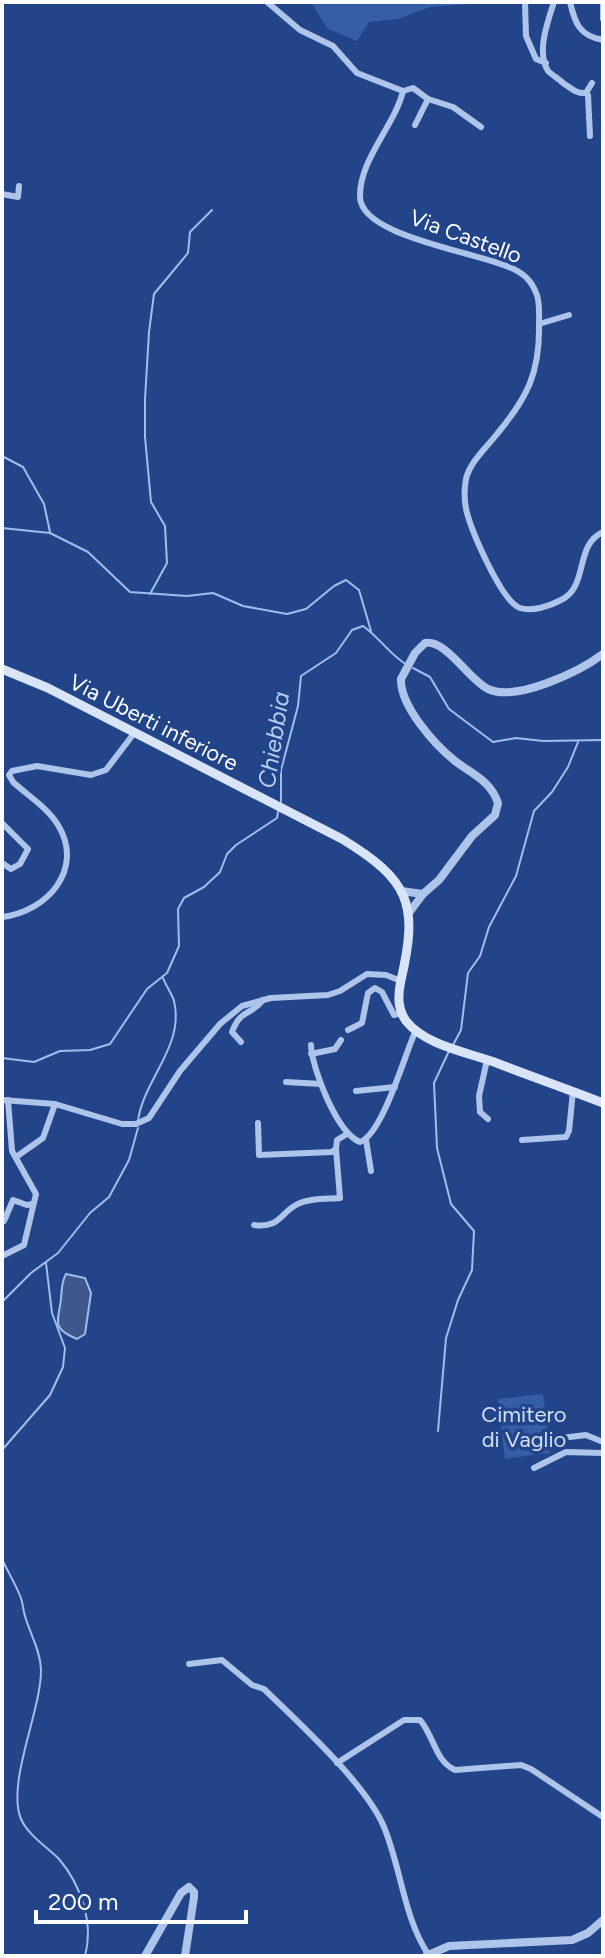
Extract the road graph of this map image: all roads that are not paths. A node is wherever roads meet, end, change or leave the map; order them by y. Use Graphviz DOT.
graph roads {
  1 [pos="267,2"];
  2 [pos="525,2"];
  3 [pos="554,2"];
  4 [pos="570,2"];
  5 [pos="603,2"];
  6 [pos="603,19"];
  7 [pos="603,40"];
  8 [pos="546,63"];
  9 [pos="592,83"];
  10 [pos="403,91"];
  11 [pos="586,93"];
  12 [pos="428,99"];
  13 [pos="415,125"];
  14 [pos="481,127"];
  15 [pos="590,136"];
  16 [pos="19,186"];
  17 [pos="2,194"];
  18 [pos="569,315"];
  19 [pos="539,324"];
  20 [pos="603,532"];
  21 [pos="603,654"];
  22 [pos="2,669"];
  23 [pos="135,732"];
  24 [pos="6,774"];
  25 [pos="2,823"];
  26 [pos="2,863"];
  27 [pos="401,891"];
  28 [pos="423,894"];
  29 [pos="409,913"];
  30 [pos="2,917"];
  31 [pos="401,981"];
  32 [pos="263,1000"];
  33 [pos="402,1013"];
  34 [pos="348,1030"];
  35 [pos="416,1030"];
  36 [pos="341,1040"];
  37 [pos="241,1042"];
  38 [pos="311,1045"];
  39 [pos="311,1054"];
  40 [pos="487,1060"];
  41 [pos="286,1082"];
  42 [pos="321,1084"];
  43 [pos="395,1087"];
  44 [pos="356,1091"];
  45 [pos="573,1091"];
  46 [pos="5,1100"];
  47 [pos="603,1103"];
  48 [pos="55,1104"];
  49 [pos="488,1119"];
  50 [pos="258,1123"];
  51 [pos="347,1134"];
  52 [pos="366,1140"];
  53 [pos="522,1140"];
  54 [pos="336,1149"];
  55 [pos="16,1157"];
  56 [pos="371,1171"];
  57 [pos="33,1204"];
  58 [pos="4,1221"];
  59 [pos="254,1225"];
  60 [pos="2,1256"];
  61 [pos="553,1439"];
  62 [pos="603,1442"];
  63 [pos="603,1453"];
  64 [pos="534,1468"];
  65 [pos="189,1664"];
  66 [pos="337,1763"];
  67 [pos="603,1817"];
  68 [pos="603,1920"];
  69 [pos="427,1955"];
  70 [pos="145,1956"];
  71 [pos="185,1956"];
  1 -- 10 [label="street"];
  2 -- 8 [label="street"];
  3 -- 8 [label="street"];
  4 -- 7 [label="street"];
  5 -- 6 [label="street"];
  8 -- 11 [label="street"];
  9 -- 11 [label="street"];
  10 -- 12 [label="street"];
  10 -- 19 [label="street, Via Castello"];
  11 -- 15 [label="street"];
  12 -- 13 [label="street"];
  12 -- 14 [label="street"];
  16 -- 17 [label="street"];
  18 -- 19 [label="street"];
  19 -- 20 [label="street, Via Castello"];
  21 -- 28 [label="street"];
  22 -- 23 [label="main road, Via Uberti inferiore"];
  23 -- 24 [label="street"];
  23 -- 27 [label="main road, Via Uberti inferiore"];
  24 -- 30 [label="street"];
  25 -- 26 [label="street"];
  27 -- 28 [label="street"];
  27 -- 29 [label="main road, Via Uberti inferiore"];
  28 -- 29 [label="street"];
  29 -- 31 [label="main road, Via Uberti inferiore"];
  31 -- 32 [label="street"];
  31 -- 33 [label="main road, Via Uberti inferiore"];
  32 -- 37 [label="street"];
  32 -- 48 [label="street"];
  33 -- 34 [label="street"];
  33 -- 35 [label="main road"];
  35 -- 40 [label="main road"];
  35 -- 43 [label="street"];
  36 -- 39 [label="street"];
  38 -- 39 [label="street"];
  39 -- 42 [label="street"];
  40 -- 45 [label="main road"];
  40 -- 49 [label="street"];
  41 -- 42 [label="street"];
  42 -- 51 [label="street"];
  43 -- 44 [label="street"];
  43 -- 52 [label="street"];
  45 -- 47 [label="main road"];
  45 -- 53 [label="street"];
  46 -- 48 [label="street"];
  46 -- 55 [label="street"];
  48 -- 55 [label="street"];
  50 -- 54 [label="street"];
  51 -- 52 [label="street"];
  51 -- 54 [label="street"];
  52 -- 56 [label="street"];
  54 -- 59 [label="street"];
  55 -- 57 [label="street"];
  57 -- 58 [label="street"];
  57 -- 60 [label="street"];
  61 -- 62 [label="street"];
  63 -- 64 [label="street"];
  65 -- 66 [label="street"];
  66 -- 67 [label="street"];
  66 -- 69 [label="street"];
  68 -- 69 [label="street"];
  70 -- 71 [label="street"];
}
